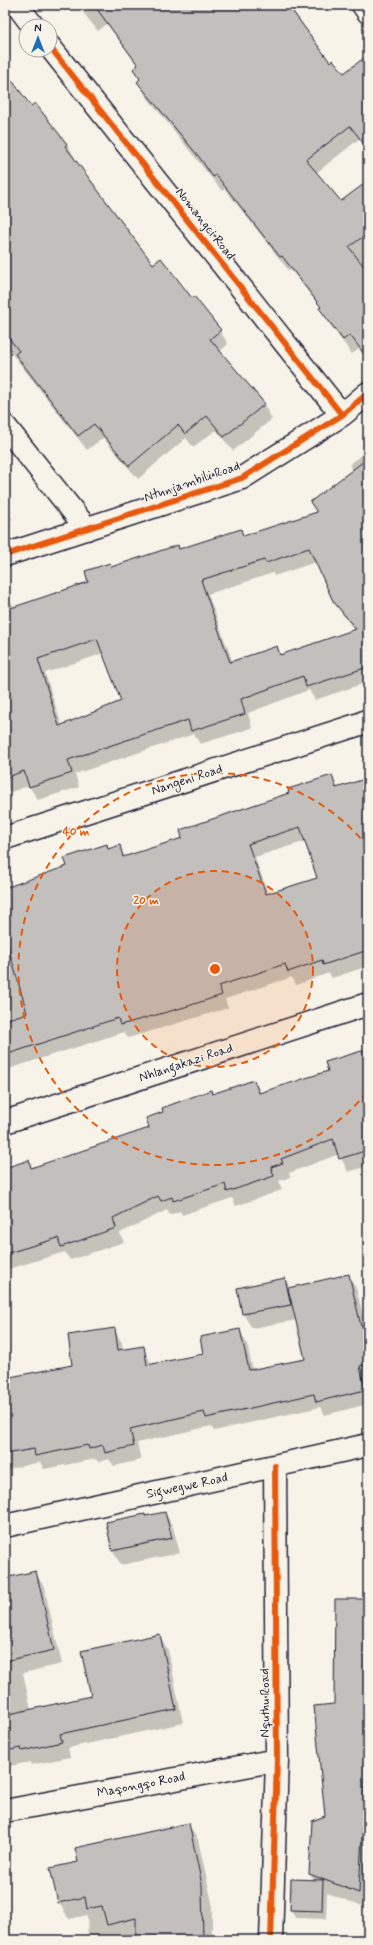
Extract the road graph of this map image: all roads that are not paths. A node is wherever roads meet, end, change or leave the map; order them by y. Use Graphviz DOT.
graph roads {
  1 [pos="17,5"];
  2 [pos="363,5"];
  3 [pos="368,12"];
  4 [pos="27,18"];
  5 [pos="58,57"];
  6 [pos="368,393"];
  7 [pos="342,415"];
  8 [pos="5,426"];
  9 [pos="87,530"];
  10 [pos="5,555"];
  11 [pos="368,720"];
  12 [pos="5,838"];
  13 [pos="368,1004"];
  14 [pos="5,1122"];
  15 [pos="368,1445"];
  16 [pos="275,1466"];
  17 [pos="5,1526"];
  18 [pos="276,1760"];
  19 [pos="5,1811"];
  20 [pos="271,1940"];
  1 -- 4 [label="street"];
  2 -- 3 [label="street"];
  5 -- 7 [label="street, Nomangci Road"];
  6 -- 7 [label="street, Ntunjambili Road"];
  7 -- 9 [label="street, Ntunjambili Road"];
  8 -- 9 [label="street"];
  9 -- 10 [label="street, Ntunjambili Road"];
  11 -- 12 [label="street, Nangeni Road"];
  13 -- 14 [label="street, Nhlangakazi Road"];
  15 -- 16 [label="street, Sigwegwe Road"];
  16 -- 17 [label="street, Sigwegwe Road"];
  16 -- 18 [label="street, Nquthu Road"];
  18 -- 19 [label="street, Maqongqo Road"];
  18 -- 20 [label="street, Nquthu Road"];
}
